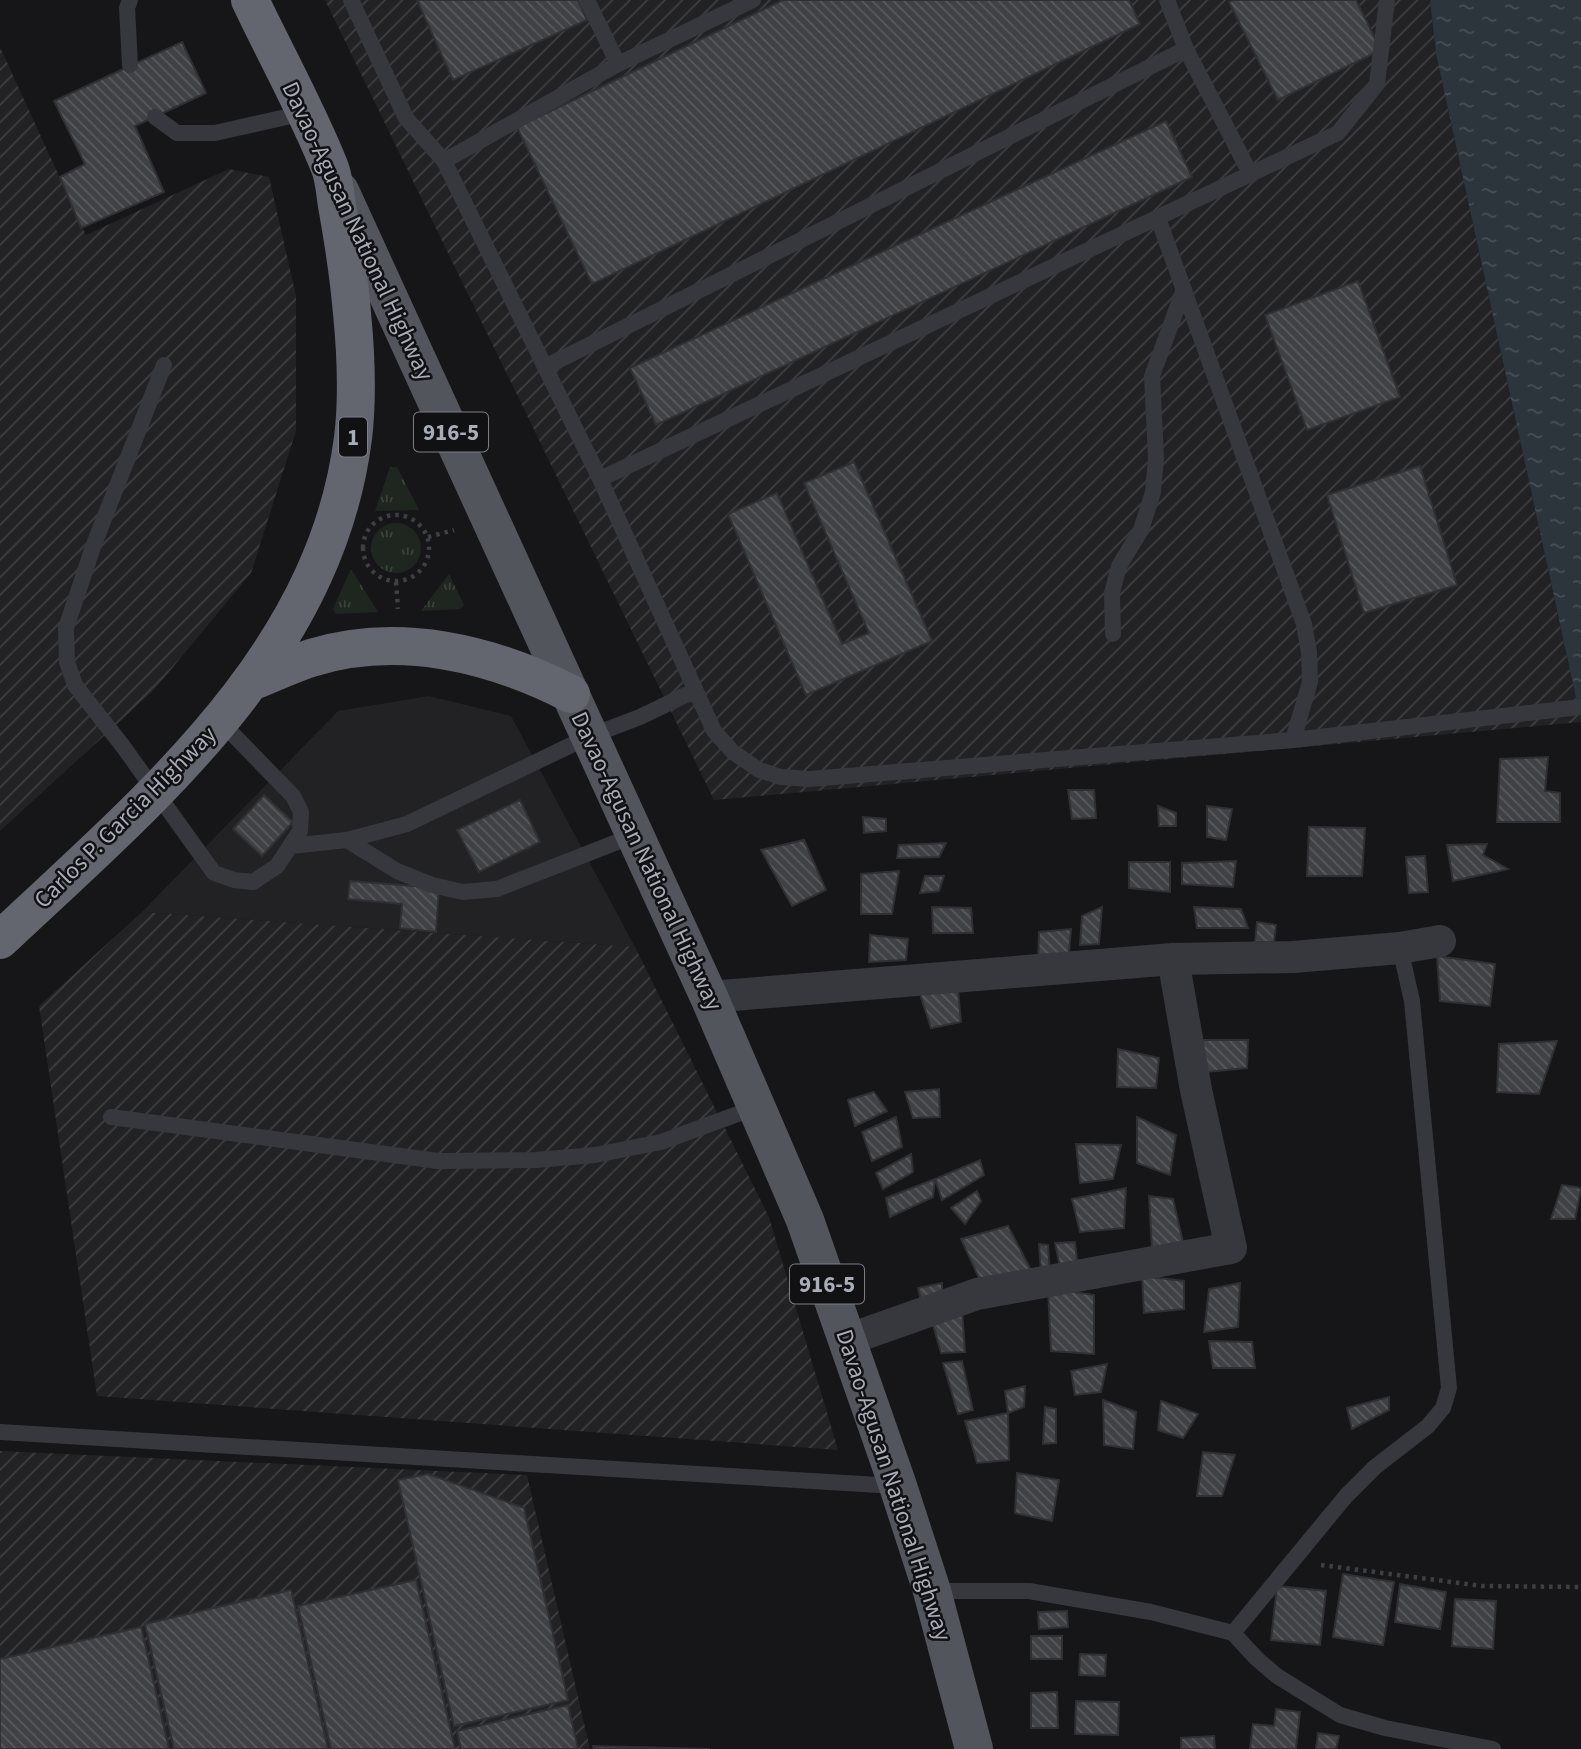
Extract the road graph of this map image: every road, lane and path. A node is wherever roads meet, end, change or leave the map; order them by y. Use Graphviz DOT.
graph roads {
  1 [pos="130,0"];
  2 [pos="250,0"];
  3 [pos="351,0"];
  4 [pos="587,0"];
  5 [pos="753,0"];
  6 [pos="1167,0"];
  7 [pos="1387,0"];
  8 [pos="1186,49"];
  9 [pos="618,64"];
  10 [pos="130,65"];
  11 [pos="304,113"];
  12 [pos="155,117"];
  13 [pos="444,161"];
  14 [pos="331,170"];
  15 [pos="1251,175"];
  16 [pos="1158,218"];
  17 [pos="1184,289"];
  18 [pos="164,365"];
  19 [pos="545,367"];
  20 [pos="600,479"];
  21 [pos="376,521"];
  22 [pos="1113,634"];
  23 [pos="251,682"];
  24 [pos="694,691"];
  25 [pos="571,694"];
  26 [pos="1581,707"];
  27 [pos="221,722"];
  28 [pos="590,736"];
  29 [pos="1293,740"];
  30 [pos="156,791"];
  31 [pos="635,835"];
  32 [pos="347,839"];
  33 [pos="290,846"];
  34 [pos="0,940"];
  35 [pos="1440,941"];
  36 [pos="1401,948"];
  37 [pos="1173,958"];
  38 [pos="709,997"];
  39 [pos="757,1107"];
  40 [pos="111,1117"];
  41 [pos="846,1340"];
  42 [pos="0,1432"];
  43 [pos="898,1486"];
  44 [pos="1292,1560"];
  45 [pos="1581,1587"];
  46 [pos="932,1591"];
  47 [pos="1233,1633"];
  48 [pos="974,1749"];
  49 [pos="1493,1749"];
  1 -- 10 [label="lane"];
  2 -- 11 [label="highway, Davao-Agusan National Highway / 1"];
  3 -- 13 [label="lane"];
  4 -- 9 [label="lane"];
  5 -- 9 [label="lane"];
  6 -- 8 [label="lane"];
  7 -- 15 [label="lane"];
  8 -- 15 [label="lane"];
  8 -- 19 [label="lane"];
  9 -- 13 [label="lane"];
  11 -- 12 [label="lane"];
  11 -- 14 [label="highway, Davao-Agusan National Highway / 1"];
  13 -- 19 [label="lane"];
  14 -- 23 [label="highway, Carlos P. Garcia Highway / 1"];
  14 -- 25 [label="main road, Davao-Agusan National Highway / 916-5"];
  15 -- 16 [label="lane"];
  16 -- 17 [label="lane"];
  16 -- 20 [label="lane"];
  17 -- 22 [label="lane"];
  17 -- 29 [label="lane"];
  18 -- 30 [label="lane"];
  19 -- 20 [label="lane"];
  20 -- 24 [label="lane"];
  21 -- 21 [label="path"];
  23 -- 25 [label="highway"];
  23 -- 27 [label="highway, Carlos P. Garcia Highway / 1"];
  24 -- 28 [label="lane"];
  24 -- 29 [label="lane"];
  25 -- 28 [label="main road, Davao-Agusan National Highway / 916-5"];
  26 -- 29 [label="lane"];
  27 -- 30 [label="highway, Carlos P. Garcia Highway / 1"];
  27 -- 33 [label="lane"];
  28 -- 31 [label="main road, Davao-Agusan National Highway / 916-5"];
  28 -- 32 [label="lane"];
  30 -- 33 [label="lane"];
  30 -- 34 [label="highway, Carlos P. Garcia Highway / 1"];
  31 -- 32 [label="lane"];
  31 -- 38 [label="main road, Davao-Agusan National Highway / 916-5"];
  32 -- 33 [label="lane"];
  35 -- 36 [label="street"];
  36 -- 37 [label="street"];
  36 -- 44 [label="lane"];
  37 -- 38 [label="street"];
  37 -- 41 [label="street"];
  38 -- 39 [label="main road, Davao-Agusan National Highway / 916-5"];
  39 -- 40 [label="lane"];
  39 -- 41 [label="main road, Davao-Agusan National Highway / 916-5"];
  41 -- 43 [label="main road, Davao-Agusan National Highway / 916-5"];
  42 -- 43 [label="lane"];
  43 -- 46 [label="main road, Davao-Agusan National Highway / 916-5"];
  44 -- 45 [label="path"];
  44 -- 47 [label="lane"];
  46 -- 47 [label="lane"];
  46 -- 48 [label="main road, Davao-Agusan National Highway / 916-5"];
  47 -- 49 [label="lane"];
}
